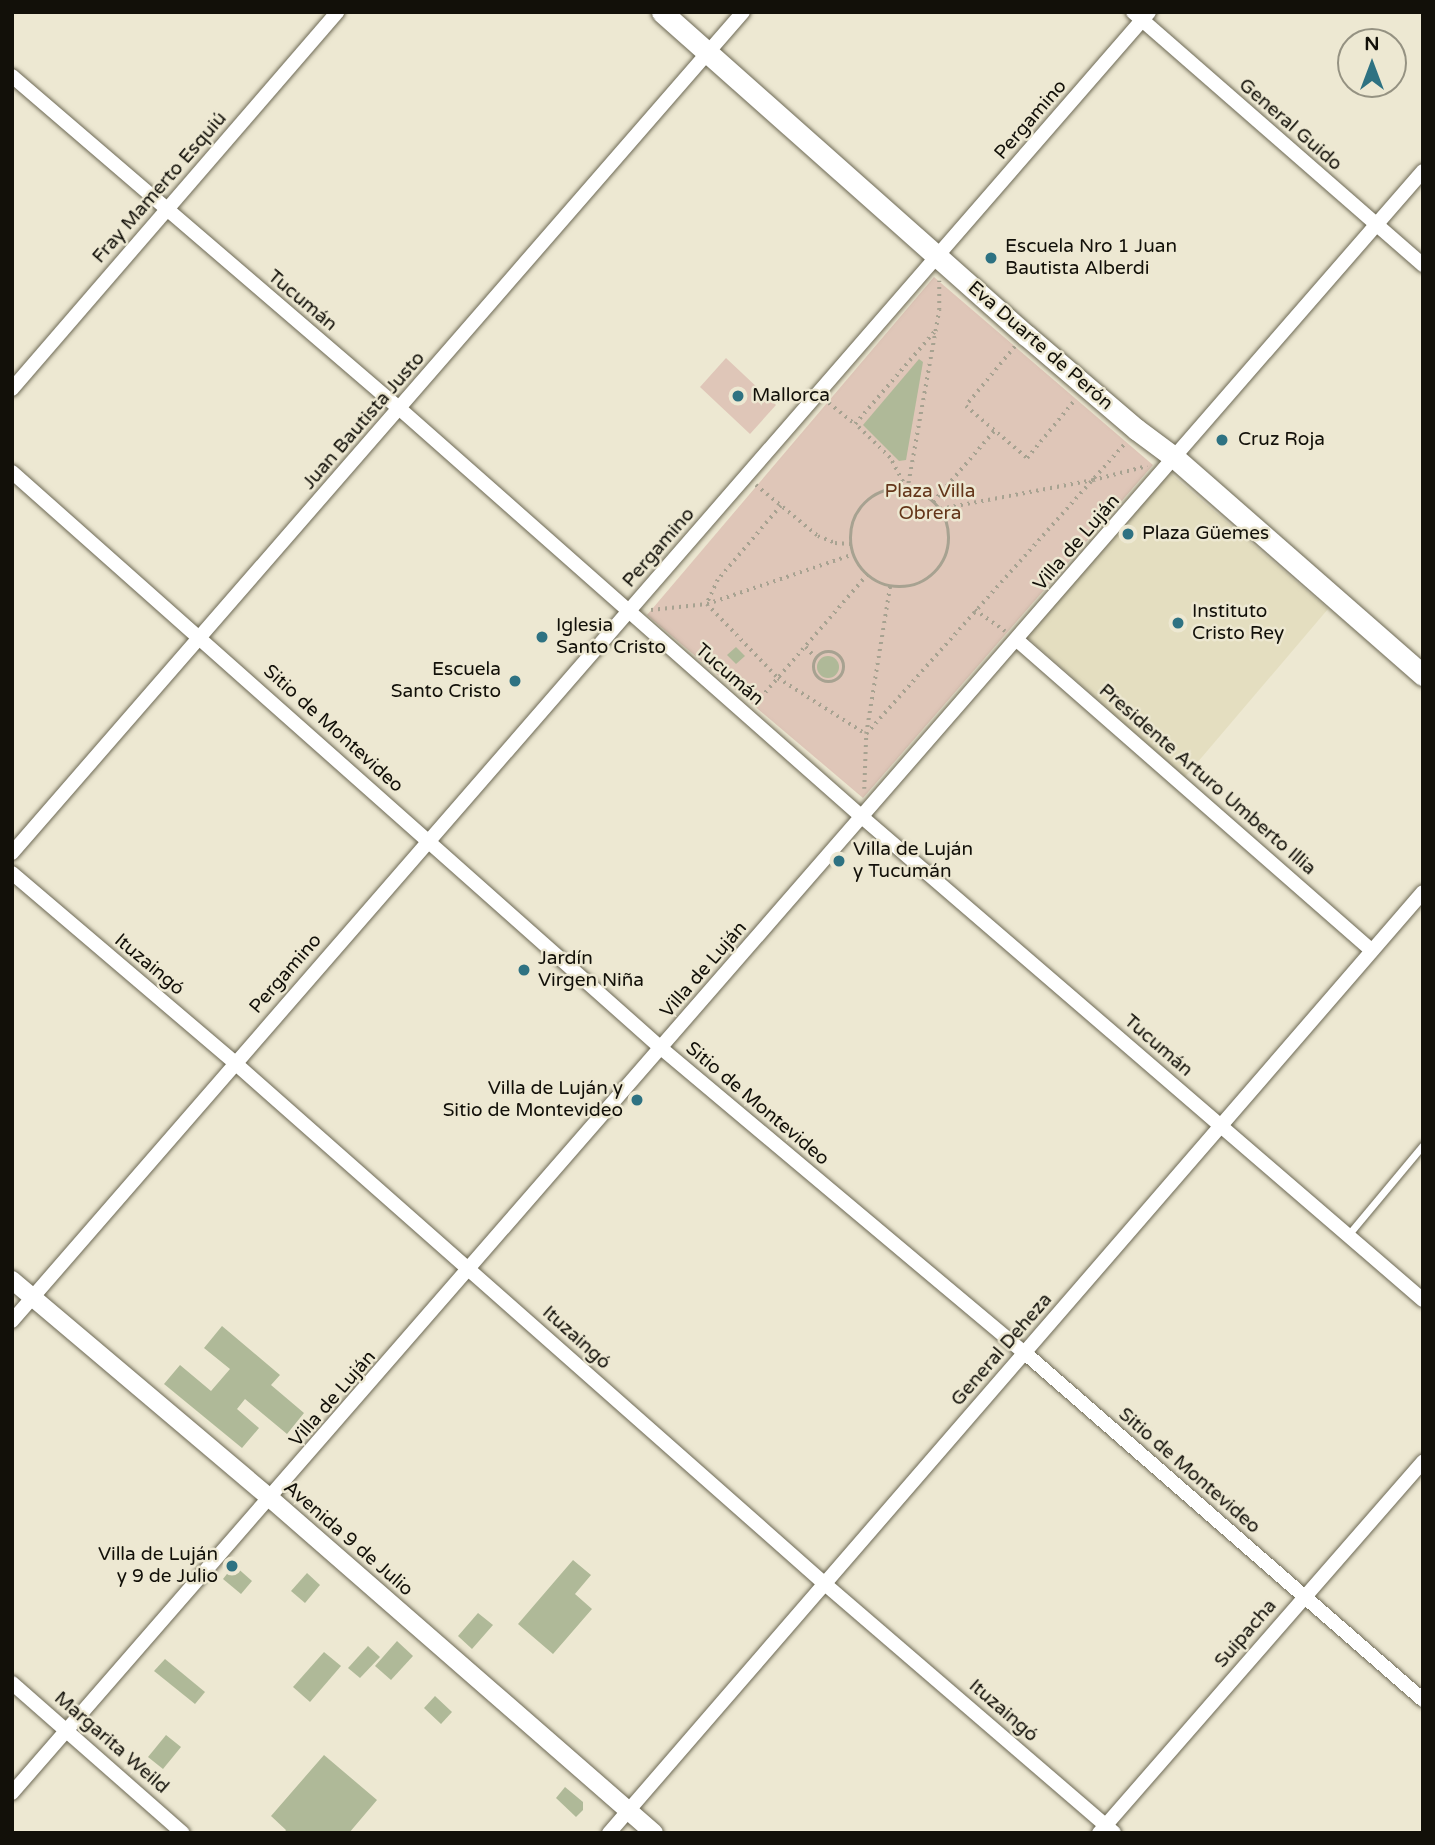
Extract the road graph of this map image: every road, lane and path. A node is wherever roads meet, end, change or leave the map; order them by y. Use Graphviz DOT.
graph roads {
  1 [pos="337,12"];
  2 [pos="662,12"];
  3 [pos="743,12"];
  4 [pos="1141,15"];
  5 [pos="709,52"];
  6 [pos="12,76"];
  7 [pos="1423,171"];
  8 [pos="166,211"];
  9 [pos="1376,225"];
  10 [pos="939,257"];
  11 [pos="1423,265"];
  12 [pos="936,330"];
  13 [pos="1026,335"];
  14 [pos="1086,386"];
  15 [pos="12,389"];
  16 [pos="820,394"];
  17 [pos="400,409"];
  18 [pos="855,424"];
  19 [pos="1136,429"];
  20 [pos="995,430"];
  21 [pos="1175,458"];
  22 [pos="12,472"];
  23 [pos="747,477"];
  24 [pos="1093,480"];
  25 [pos="907,490"];
  26 [pos="933,502"];
  27 [pos="781,506"];
  28 [pos="940,509"];
  29 [pos="851,544"];
  30 [pos="853,554"];
  31 [pos="867,575"];
  32 [pos="890,586"];
  33 [pos="707,604"];
  34 [pos="975,610"];
  35 [pos="628,613"];
  36 [pos="200,636"];
  37 [pos="1017,640"];
  38 [pos="805,647"];
  39 [pos="816,658"];
  40 [pos="1423,675"];
  41 [pos="778,678"];
  42 [pos="746,715"];
  43 [pos="866,734"];
  44 [pos="863,817"];
  45 [pos="428,840"];
  46 [pos="12,853"];
  47 [pos="12,873"];
  48 [pos="1423,892"];
  49 [pos="1371,950"];
  50 [pos="661,1048"];
  51 [pos="234,1063"];
  52 [pos="1221,1125"];
  53 [pos="1423,1145"];
  54 [pos="1348,1236"];
  55 [pos="470,1269"];
  56 [pos="12,1280"];
  57 [pos="33,1297"];
  58 [pos="1423,1300"];
  59 [pos="12,1321"];
  60 [pos="1025,1353"];
  61 [pos="1423,1461"];
  62 [pos="271,1499"];
  63 [pos="825,1584"];
  64 [pos="1303,1597"];
  65 [pos="12,1683"];
  66 [pos="1423,1700"];
  67 [pos="67,1730"];
  68 [pos="12,1793"];
  69 [pos="628,1811"];
  70 [pos="1106,1830"];
  71 [pos="183,1833"];
  72 [pos="608,1833"];
  73 [pos="654,1833"];
  1 -- 8 [label="street, Fray Mamerto Esquiú"];
  2 -- 5 [label="main road, Eva Duarte de Perón"];
  3 -- 5 [label="street, Juan Bautista Justo"];
  4 -- 9 [label="street, General Guido"];
  4 -- 10 [label="street, Pergamino"];
  5 -- 10 [label="main road, Eva Duarte de Perón"];
  5 -- 17 [label="street, Juan Bautista Justo"];
  6 -- 8 [label="street, Tucumán"];
  7 -- 9 [label="street, Villa de Luján"];
  8 -- 15 [label="street, Fray Mamerto Esquiú"];
  8 -- 17 [label="street, Tucumán"];
  9 -- 11 [label="street, General Guido"];
  9 -- 21 [label="street, Villa de Luján"];
  10 -- 12 [label="path"];
  10 -- 13 [label="main road, Eva Duarte de Perón"];
  10 -- 16 [label="street, Pergamino"];
  12 -- 18 [label="path"];
  12 -- 25 [label="path"];
  13 -- 14 [label="main road, Eva Duarte de Perón"];
  13 -- 20 [label="path"];
  14 -- 19 [label="main road, Eva Duarte de Perón"];
  14 -- 20 [label="path"];
  16 -- 18 [label="path"];
  16 -- 23 [label="street, Pergamino"];
  17 -- 35 [label="street, Tucumán"];
  17 -- 36 [label="street, Juan Bautista Justo"];
  18 -- 25 [label="path"];
  19 -- 21 [label="main road, Eva Duarte de Perón"];
  19 -- 24 [label="path"];
  20 -- 26 [label="path"];
  21 -- 24 [label="path"];
  21 -- 37 [label="street, Villa de Luján"];
  21 -- 40 [label="main road, Eva Duarte de Perón"];
  22 -- 36 [label="street, Sitio de Montevideo"];
  23 -- 27 [label="path"];
  23 -- 35 [label="street, Pergamino"];
  24 -- 28 [label="path"];
  24 -- 34 [label="path"];
  25 -- 26 [label="path"];
  25 -- 29 [label="path"];
  26 -- 28 [label="path"];
  27 -- 29 [label="path"];
  27 -- 33 [label="path"];
  28 -- 32 [label="path"];
  29 -- 30 [label="path"];
  30 -- 31 [label="path"];
  30 -- 33 [label="path"];
  31 -- 32 [label="path"];
  31 -- 38 [label="path"];
  32 -- 43 [label="path"];
  33 -- 35 [label="path"];
  33 -- 41 [label="path"];
  34 -- 37 [label="path"];
  34 -- 43 [label="path"];
  35 -- 42 [label="street, Tucumán"];
  35 -- 45 [label="street, Pergamino"];
  36 -- 45 [label="street, Sitio de Montevideo"];
  36 -- 46 [label="street, Juan Bautista Justo"];
  37 -- 44 [label="street, Villa de Luján"];
  37 -- 49 [label="street, Presidente Arturo Umberto Illia"];
  38 -- 39 [label="path"];
  38 -- 41 [label="path"];
  39 -- 39 [label="path"];
  41 -- 42 [label="path"];
  41 -- 43 [label="path"];
  42 -- 44 [label="street, Tucumán"];
  43 -- 44 [label="path"];
  44 -- 50 [label="street, Villa de Luján"];
  44 -- 52 [label="street, Tucumán"];
  45 -- 50 [label="street, Sitio de Montevideo"];
  45 -- 51 [label="street, Pergamino"];
  47 -- 51 [label="street, Ituzaingó"];
  48 -- 49 [label="street, General Deheza"];
  49 -- 52 [label="street, General Deheza"];
  50 -- 55 [label="street, Villa de Luján"];
  50 -- 60 [label="street, Sitio de Montevideo"];
  51 -- 55 [label="street, Ituzaingó"];
  51 -- 57 [label="street, Pergamino"];
  52 -- 54 [label="street, Tucumán"];
  52 -- 60 [label="street, General Deheza"];
  53 -- 54 [label="lane"];
  54 -- 58 [label="street, Tucumán"];
  55 -- 62 [label="street, Villa de Luján"];
  55 -- 63 [label="street, Ituzaingó"];
  56 -- 57 [label="street, Avenida 9 de Julio"];
  57 -- 59 [label="street, Pergamino"];
  57 -- 62 [label="street, Avenida 9 de Julio"];
  60 -- 63 [label="street, General Deheza"];
  60 -- 64 [label="street, Sitio de Montevideo"];
  61 -- 64 [label="street, Suipacha"];
  62 -- 67 [label="street, Villa de Luján"];
  62 -- 69 [label="street, Avenida 9 de Julio"];
  63 -- 69 [label="street, General Deheza"];
  63 -- 70 [label="street, Ituzaingó"];
  64 -- 66 [label="street, Sitio de Montevideo"];
  64 -- 70 [label="street, Suipacha"];
  65 -- 67 [label="street, Margarita Weild"];
  67 -- 68 [label="street, Villa de Luján"];
  67 -- 71 [label="street, Margarita Weild"];
  69 -- 72 [label="street, General Deheza"];
  69 -- 73 [label="street, Avenida 9 de Julio"];
}
